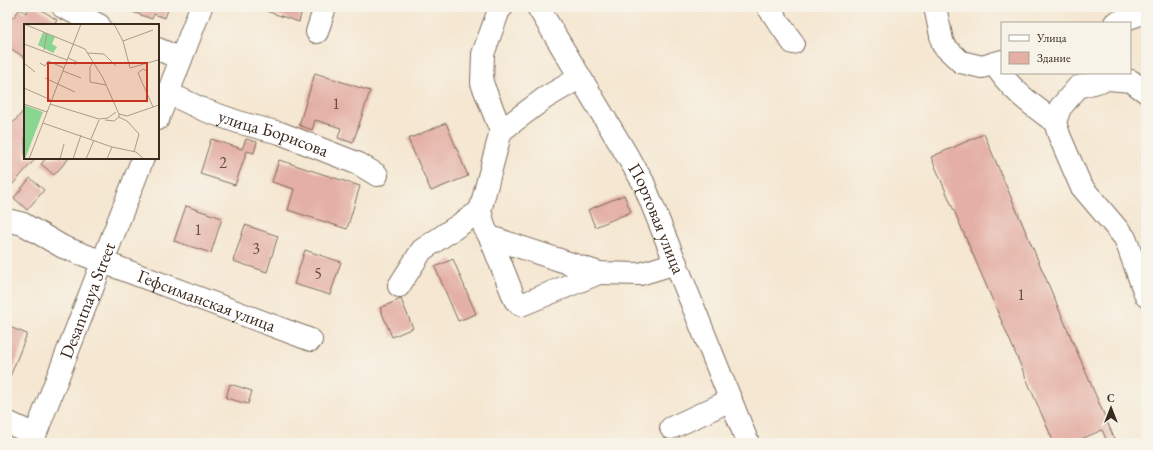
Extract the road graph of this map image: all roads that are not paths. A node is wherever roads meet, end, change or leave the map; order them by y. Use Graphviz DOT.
graph roads {
  1 [pos="63,7"];
  2 [pos="201,7"];
  3 [pos="325,7"];
  4 [pos="502,7"];
  5 [pos="538,7"];
  6 [pos="768,7"];
  7 [pos="935,7"];
  8 [pos="1146,12"];
  9 [pos="1118,22"];
  10 [pos="97,24"];
  11 [pos="317,32"];
  12 [pos="793,43"];
  13 [pos="159,49"];
  14 [pos="181,58"];
  15 [pos="998,62"];
  16 [pos="1001,73"];
  17 [pos="1001,74"];
  18 [pos="579,78"];
  19 [pos="1146,92"];
  20 [pos="168,94"];
  21 [pos="159,116"];
  22 [pos="1055,122"];
  23 [pos="502,131"];
  24 [pos="143,159"];
  25 [pos="377,175"];
  26 [pos="480,211"];
  27 [pos="7,220"];
  28 [pos="490,237"];
  29 [pos="104,261"];
  30 [pos="676,264"];
  31 [pos="599,273"];
  32 [pos="399,286"];
  33 [pos="1146,296"];
  34 [pos="311,340"];
  35 [pos="731,400"];
  36 [pos="7,422"];
  37 [pos="671,428"];
  38 [pos="34,439"];
  39 [pos="748,443"];
  1 -- 10 [label="street"];
  2 -- 14 [label="street"];
  3 -- 11 [label="street"];
  4 -- 23 [label="street"];
  5 -- 18 [label="street, Портовая улица"];
  6 -- 12 [label="street"];
  7 -- 15 [label="street"];
  8 -- 9 [label="street"];
  13 -- 14 [label="street"];
  14 -- 20 [label="street"];
  15 -- 16 [label="street"];
  17 -- 22 [label="street"];
  18 -- 23 [label="street"];
  18 -- 30 [label="street, Портовая улица"];
  19 -- 22 [label="street"];
  20 -- 21 [label="street"];
  20 -- 25 [label="street, улица Борисова"];
  22 -- 33 [label="street"];
  23 -- 26 [label="street"];
  24 -- 29 [label="street, Desantnaya Street"];
  26 -- 28 [label="street"];
  26 -- 32 [label="street"];
  27 -- 29 [label="street, Гефсиманская улица"];
  28 -- 31 [label="street"];
  28 -- 31 [label="street"];
  29 -- 34 [label="street, Гефсиманская улица"];
  29 -- 38 [label="street, Desantnaya Street"];
  30 -- 31 [label="street"];
  30 -- 35 [label="street, Портовая улица"];
  35 -- 37 [label="street"];
  35 -- 39 [label="street, Портовая улица"];
  36 -- 38 [label="street"];
}
